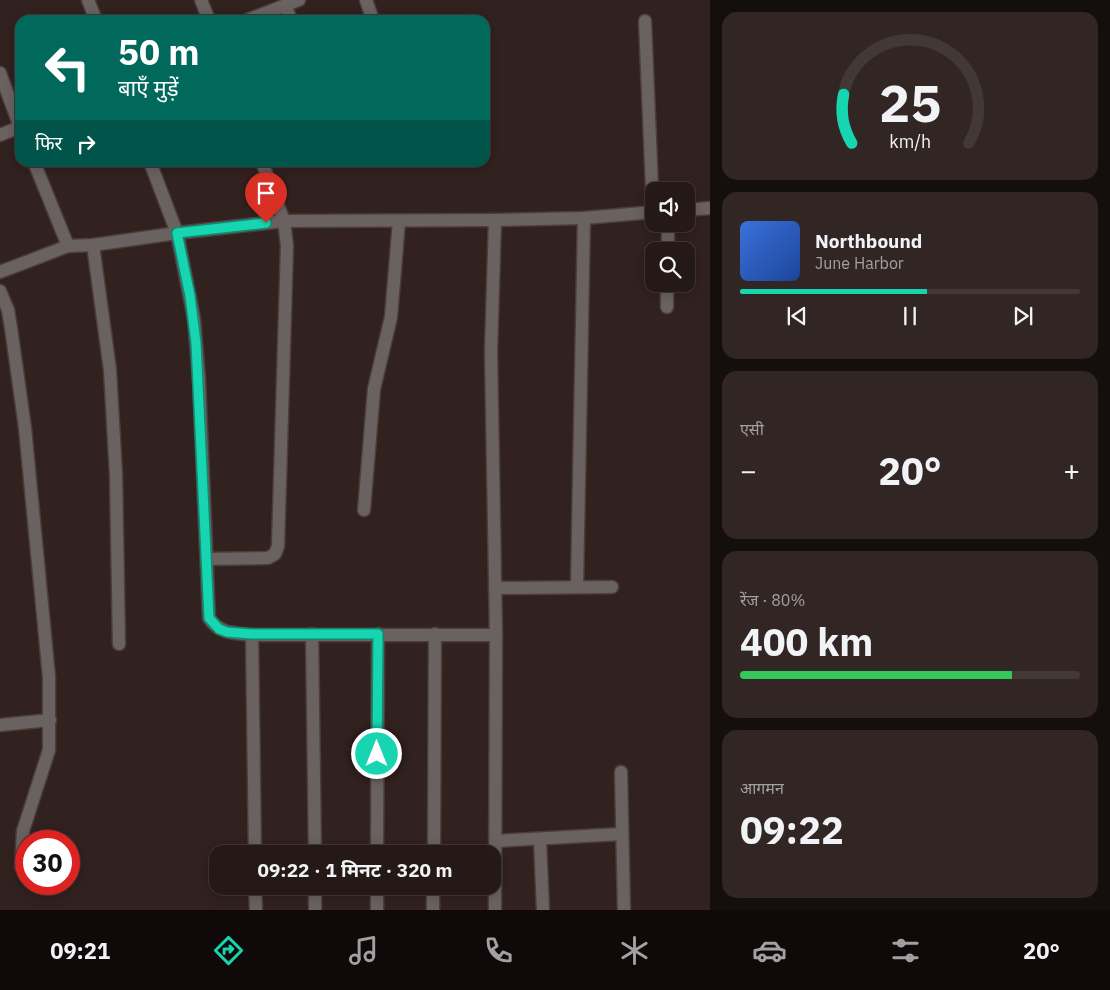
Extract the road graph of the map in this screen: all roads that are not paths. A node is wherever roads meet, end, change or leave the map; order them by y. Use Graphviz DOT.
graph roads {
  1 [pos="88,0"];
  2 [pos="201,0"];
  3 [pos="299,0"];
  4 [pos="366,0"];
  5 [pos="285,5"];
  6 [pos="94,15"];
  7 [pos="207,15"];
  8 [pos="260,15"];
  9 [pos="288,15"];
  10 [pos="371,15"];
  11 [pos="645,21"];
  12 [pos="0,73"];
  13 [pos="15,114"];
  14 [pos="15,129"];
  15 [pos="0,135"];
  16 [pos="36,167"];
  17 [pos="152,167"];
  18 [pos="264,167"];
  19 [pos="653,182"];
  20 [pos="710,208"];
  21 [pos="695,209"];
  22 [pos="645,213"];
  23 [pos="584,218"];
  24 [pos="495,220"];
  25 [pos="284,221"];
  26 [pos="399,221"];
  27 [pos="177,233"];
  28 [pos="93,245"];
  29 [pos="68,246"];
  30 [pos="0,272"];
  31 [pos="0,291"];
  32 [pos="668,292"];
  33 [pos="667,307"];
  34 [pos="364,510"];
  35 [pos="206,559"];
  36 [pos="577,586"];
  37 [pos="612,587"];
  38 [pos="495,588"];
  39 [pos="252,634"];
  40 [pos="312,634"];
  41 [pos="378,634"];
  42 [pos="435,634"];
  43 [pos="496,635"];
  44 [pos="119,644"];
  45 [pos="50,720"];
  46 [pos="0,725"];
  47 [pos="621,772"];
  48 [pos="23,830"];
  49 [pos="621,834"];
  50 [pos="496,840"];
  51 [pos="540,840"];
  52 [pos="255,845"];
  53 [pos="314,845"];
  54 [pos="377,845"];
  55 [pos="434,845"];
  56 [pos="256,895"];
  57 [pos="315,895"];
  58 [pos="377,895"];
  59 [pos="434,895"];
  60 [pos="256,910"];
  61 [pos="315,910"];
  62 [pos="377,910"];
  63 [pos="433,910"];
  64 [pos="496,910"];
  65 [pos="543,910"];
  66 [pos="624,910"];
  1 -- 6 [label="street"];
  2 -- 7 [label="street"];
  3 -- 5 [label="street"];
  4 -- 10 [label="street"];
  5 -- 8 [label="street"];
  5 -- 9 [label="street"];
  11 -- 19 [label="street"];
  12 -- 13 [label="street"];
  14 -- 15 [label="street"];
  16 -- 29 [label="street"];
  17 -- 27 [label="street"];
  18 -- 25 [label="street"];
  20 -- 21 [label="street"];
  22 -- 23 [label="street"];
  23 -- 24 [label="street"];
  23 -- 36 [label="street"];
  24 -- 26 [label="street"];
  24 -- 38 [label="street"];
  25 -- 26 [label="street"];
  25 -- 27 [label="street"];
  25 -- 35 [label="street"];
  26 -- 34 [label="street"];
  27 -- 28 [label="street"];
  27 -- 35 [label="street"];
  28 -- 29 [label="street"];
  28 -- 44 [label="street"];
  29 -- 30 [label="street"];
  31 -- 45 [label="street"];
  32 -- 33 [label="street"];
  35 -- 39 [label="street"];
  36 -- 37 [label="street"];
  36 -- 38 [label="street"];
  38 -- 43 [label="street"];
  39 -- 40 [label="street"];
  39 -- 52 [label="street"];
  40 -- 41 [label="street"];
  40 -- 53 [label="street"];
  41 -- 42 [label="street"];
  41 -- 54 [label="street"];
  42 -- 43 [label="street"];
  42 -- 55 [label="street"];
  43 -- 50 [label="street"];
  45 -- 46 [label="street"];
  45 -- 48 [label="street"];
  47 -- 49 [label="street"];
  49 -- 51 [label="street"];
  49 -- 66 [label="street"];
  50 -- 51 [label="street"];
  50 -- 64 [label="street"];
  51 -- 65 [label="street"];
  56 -- 60 [label="street"];
  57 -- 61 [label="street"];
  58 -- 62 [label="street"];
  59 -- 63 [label="street"];
}
